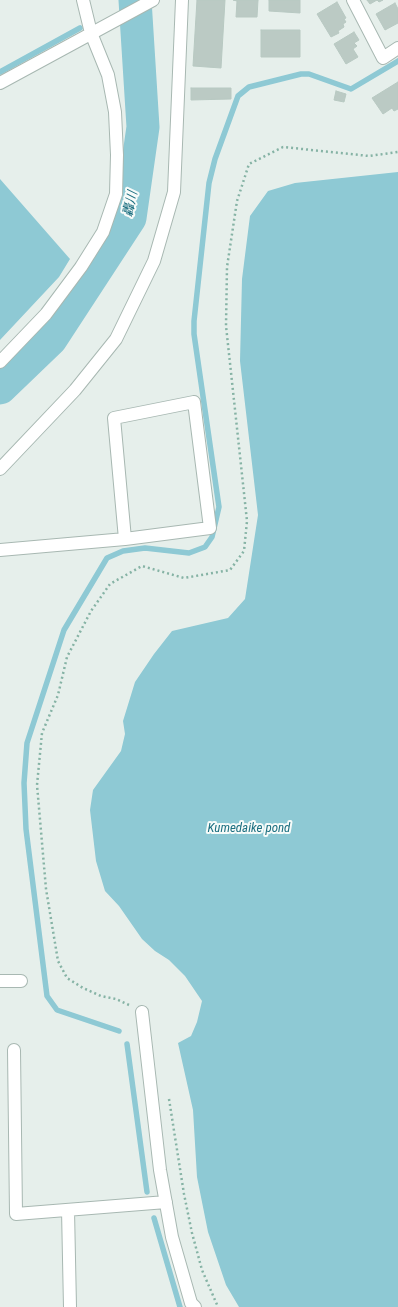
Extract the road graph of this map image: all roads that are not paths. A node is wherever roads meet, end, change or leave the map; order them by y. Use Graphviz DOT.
graph roads {
  1 [pos="83,0"];
  2 [pos="152,0"];
  3 [pos="182,0"];
  4 [pos="353,0"];
  5 [pos="91,33"];
  6 [pos="398,48"];
  7 [pos="0,83"];
  8 [pos="0,362"];
  9 [pos="0,469"];
  10 [pos="125,539"];
  11 [pos="0,550"];
  12 [pos="21,981"];
  13 [pos="0,982"];
  14 [pos="142,1012"];
  15 [pos="14,1050"];
  16 [pos="166,1202"];
  17 [pos="68,1210"];
  18 [pos="70,1307"];
  19 [pos="195,1307"];
  1 -- 5 [label="street"];
  2 -- 5 [label="street"];
  3 -- 9 [label="street"];
  4 -- 6 [label="street"];
  5 -- 7 [label="street"];
  5 -- 8 [label="street"];
  10 -- 10 [label="street"];
  10 -- 11 [label="street"];
  12 -- 13 [label="street"];
  14 -- 16 [label="street"];
  15 -- 17 [label="street"];
  16 -- 17 [label="street"];
  16 -- 19 [label="street"];
  17 -- 18 [label="street"];
}
